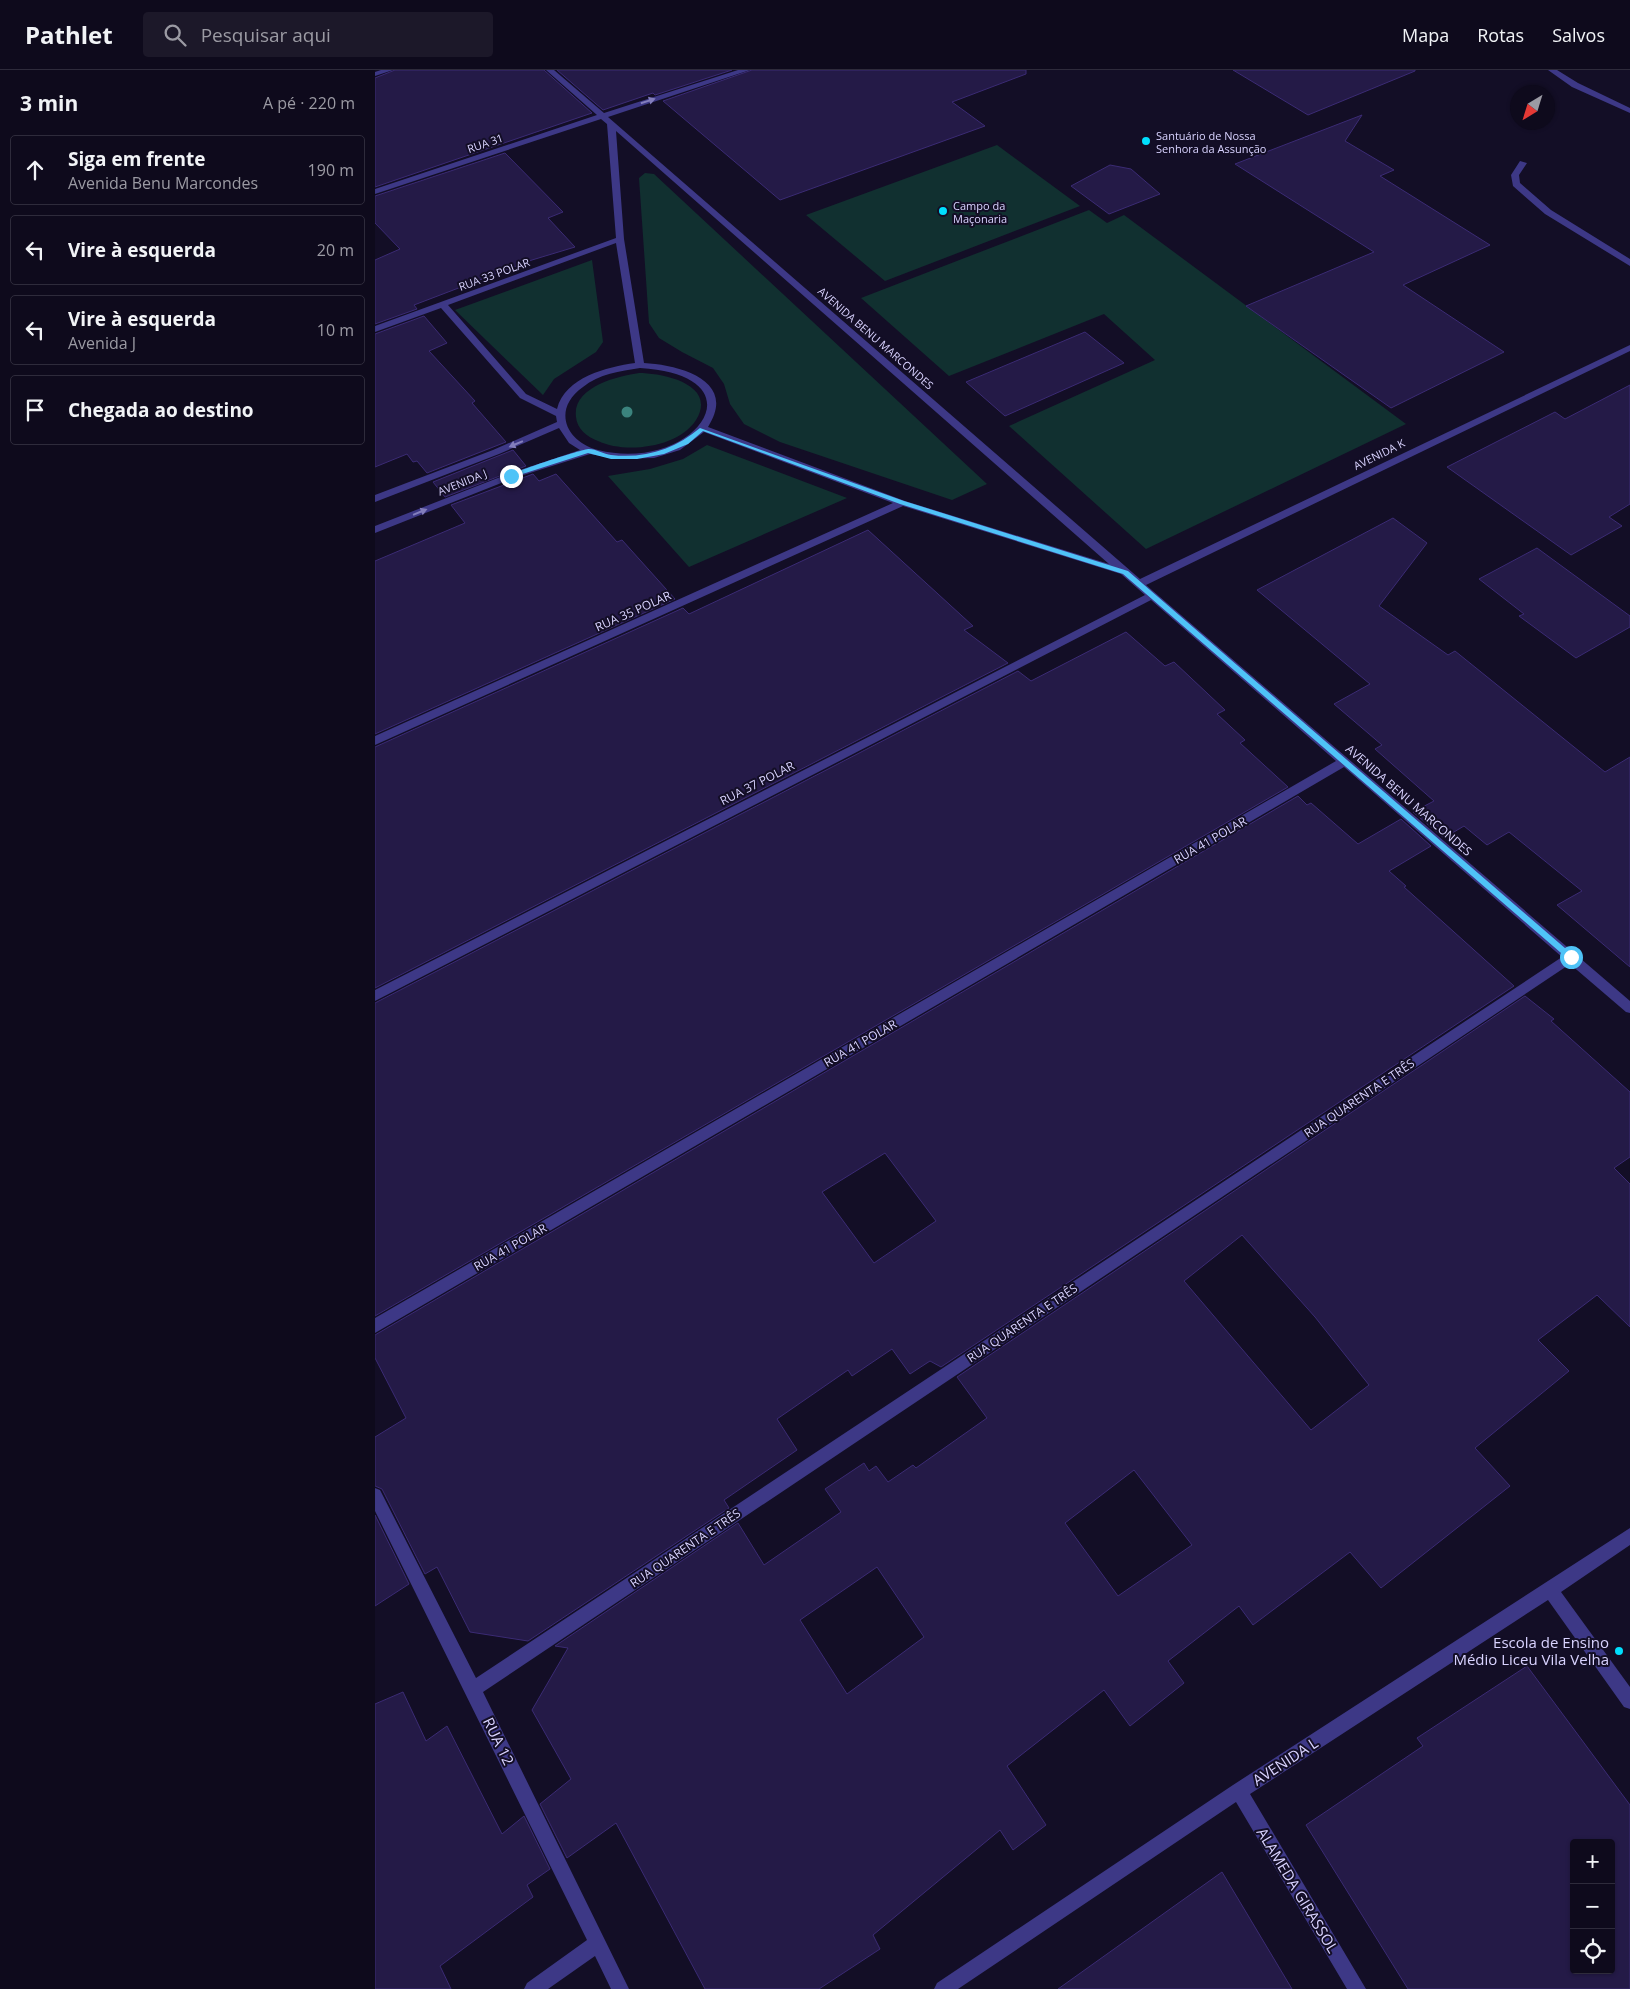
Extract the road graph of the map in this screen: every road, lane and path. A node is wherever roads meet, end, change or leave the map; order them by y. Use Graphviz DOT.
graph roads {
  1 [pos="389,70"];
  2 [pos="550,70"];
  3 [pos="746,70"];
  4 [pos="1552,70"];
  5 [pos="375,74"];
  6 [pos="1630,111"];
  7 [pos="602,116"];
  8 [pos="611,122"];
  9 [pos="1523,164"];
  10 [pos="375,192"];
  11 [pos="620,239"];
  12 [pos="1630,263"];
  13 [pos="443,305"];
  14 [pos="375,330"];
  15 [pos="1630,348"];
  16 [pos="640,365"];
  17 [pos="560,414"];
  18 [pos="560,424"];
  19 [pos="703,429"];
  20 [pos="588,451"];
  21 [pos="375,499"];
  22 [pos="902,503"];
  23 [pos="375,530"];
  24 [pos="1126,573"];
  25 [pos="1139,584"];
  26 [pos="1152,594"];
  27 [pos="375,741"];
  28 [pos="1345,761"];
  29 [pos="1571,957"];
  30 [pos="375,996"];
  31 [pos="1630,1008"];
  32 [pos="375,1326"];
  33 [pos="375,1495"];
  34 [pos="1630,1536"];
  35 [pos="1550,1590"];
  36 [pos="473,1689"];
  37 [pos="1630,1701"];
  38 [pos="1239,1790"];
  39 [pos="598,1943"];
  40 [pos="533,1989"];
  41 [pos="620,1989"];
  42 [pos="943,1989"];
  43 [pos="1357,1989"];
  1 -- 5 [label="street"];
  2 -- 7 [label="street, AVENIDA BENU MARCONDES"];
  7 -- 3 [label="street, RUA 31, one-way"];
  4 -- 6 [label="street"];
  7 -- 8 [label="street, AVENIDA BENU MARCONDES"];
  7 -- 10 [label="street, RUA 31"];
  8 -- 11 [label="street"];
  8 -- 24 [label="street, AVENIDA BENU MARCONDES"];
  9 -- 12 [label="street"];
  11 -- 13 [label="street, RUA 33 POLAR"];
  11 -- 16 [label="street"];
  13 -- 14 [label="street, RUA 33 POLAR"];
  13 -- 17 [label="street"];
  15 -- 25 [label="street, AVENIDA K"];
  16 -- 17 [label="street"];
  16 -- 19 [label="street"];
  17 -- 18 [label="street"];
  18 -- 20 [label="street"];
  18 -- 21 [label="street, AVENIDA J, one-way"];
  19 -- 20 [label="street"];
  19 -- 22 [label="street, AVENIDA BENU MARCONDES"];
  23 -- 20 [label="street, AVENIDA J, one-way"];
  22 -- 24 [label="street, AVENIDA BENU MARCONDES"];
  22 -- 27 [label="street, RUA 35 POLAR"];
  24 -- 25 [label="street, AVENIDA BENU MARCONDES"];
  25 -- 26 [label="street, AVENIDA BENU MARCONDES"];
  26 -- 28 [label="street, AVENIDA BENU MARCONDES"];
  26 -- 30 [label="street, RUA 37 POLAR"];
  28 -- 29 [label="street, AVENIDA BENU MARCONDES"];
  28 -- 32 [label="street, RUA 41 POLAR"];
  29 -- 31 [label="street, AVENIDA BENU MARCONDES"];
  29 -- 36 [label="street, RUA QUARENTA E TRÊS"];
  33 -- 36 [label="street, RUA 12"];
  34 -- 35 [label="street, AVENIDA L"];
  35 -- 37 [label="street"];
  35 -- 38 [label="street, AVENIDA L"];
  36 -- 39 [label="street, RUA 12"];
  38 -- 42 [label="street, AVENIDA L"];
  38 -- 43 [label="street, ALAMEDA GIRASSOL"];
  39 -- 40 [label="street"];
  39 -- 41 [label="street, RUA 12"];
}
